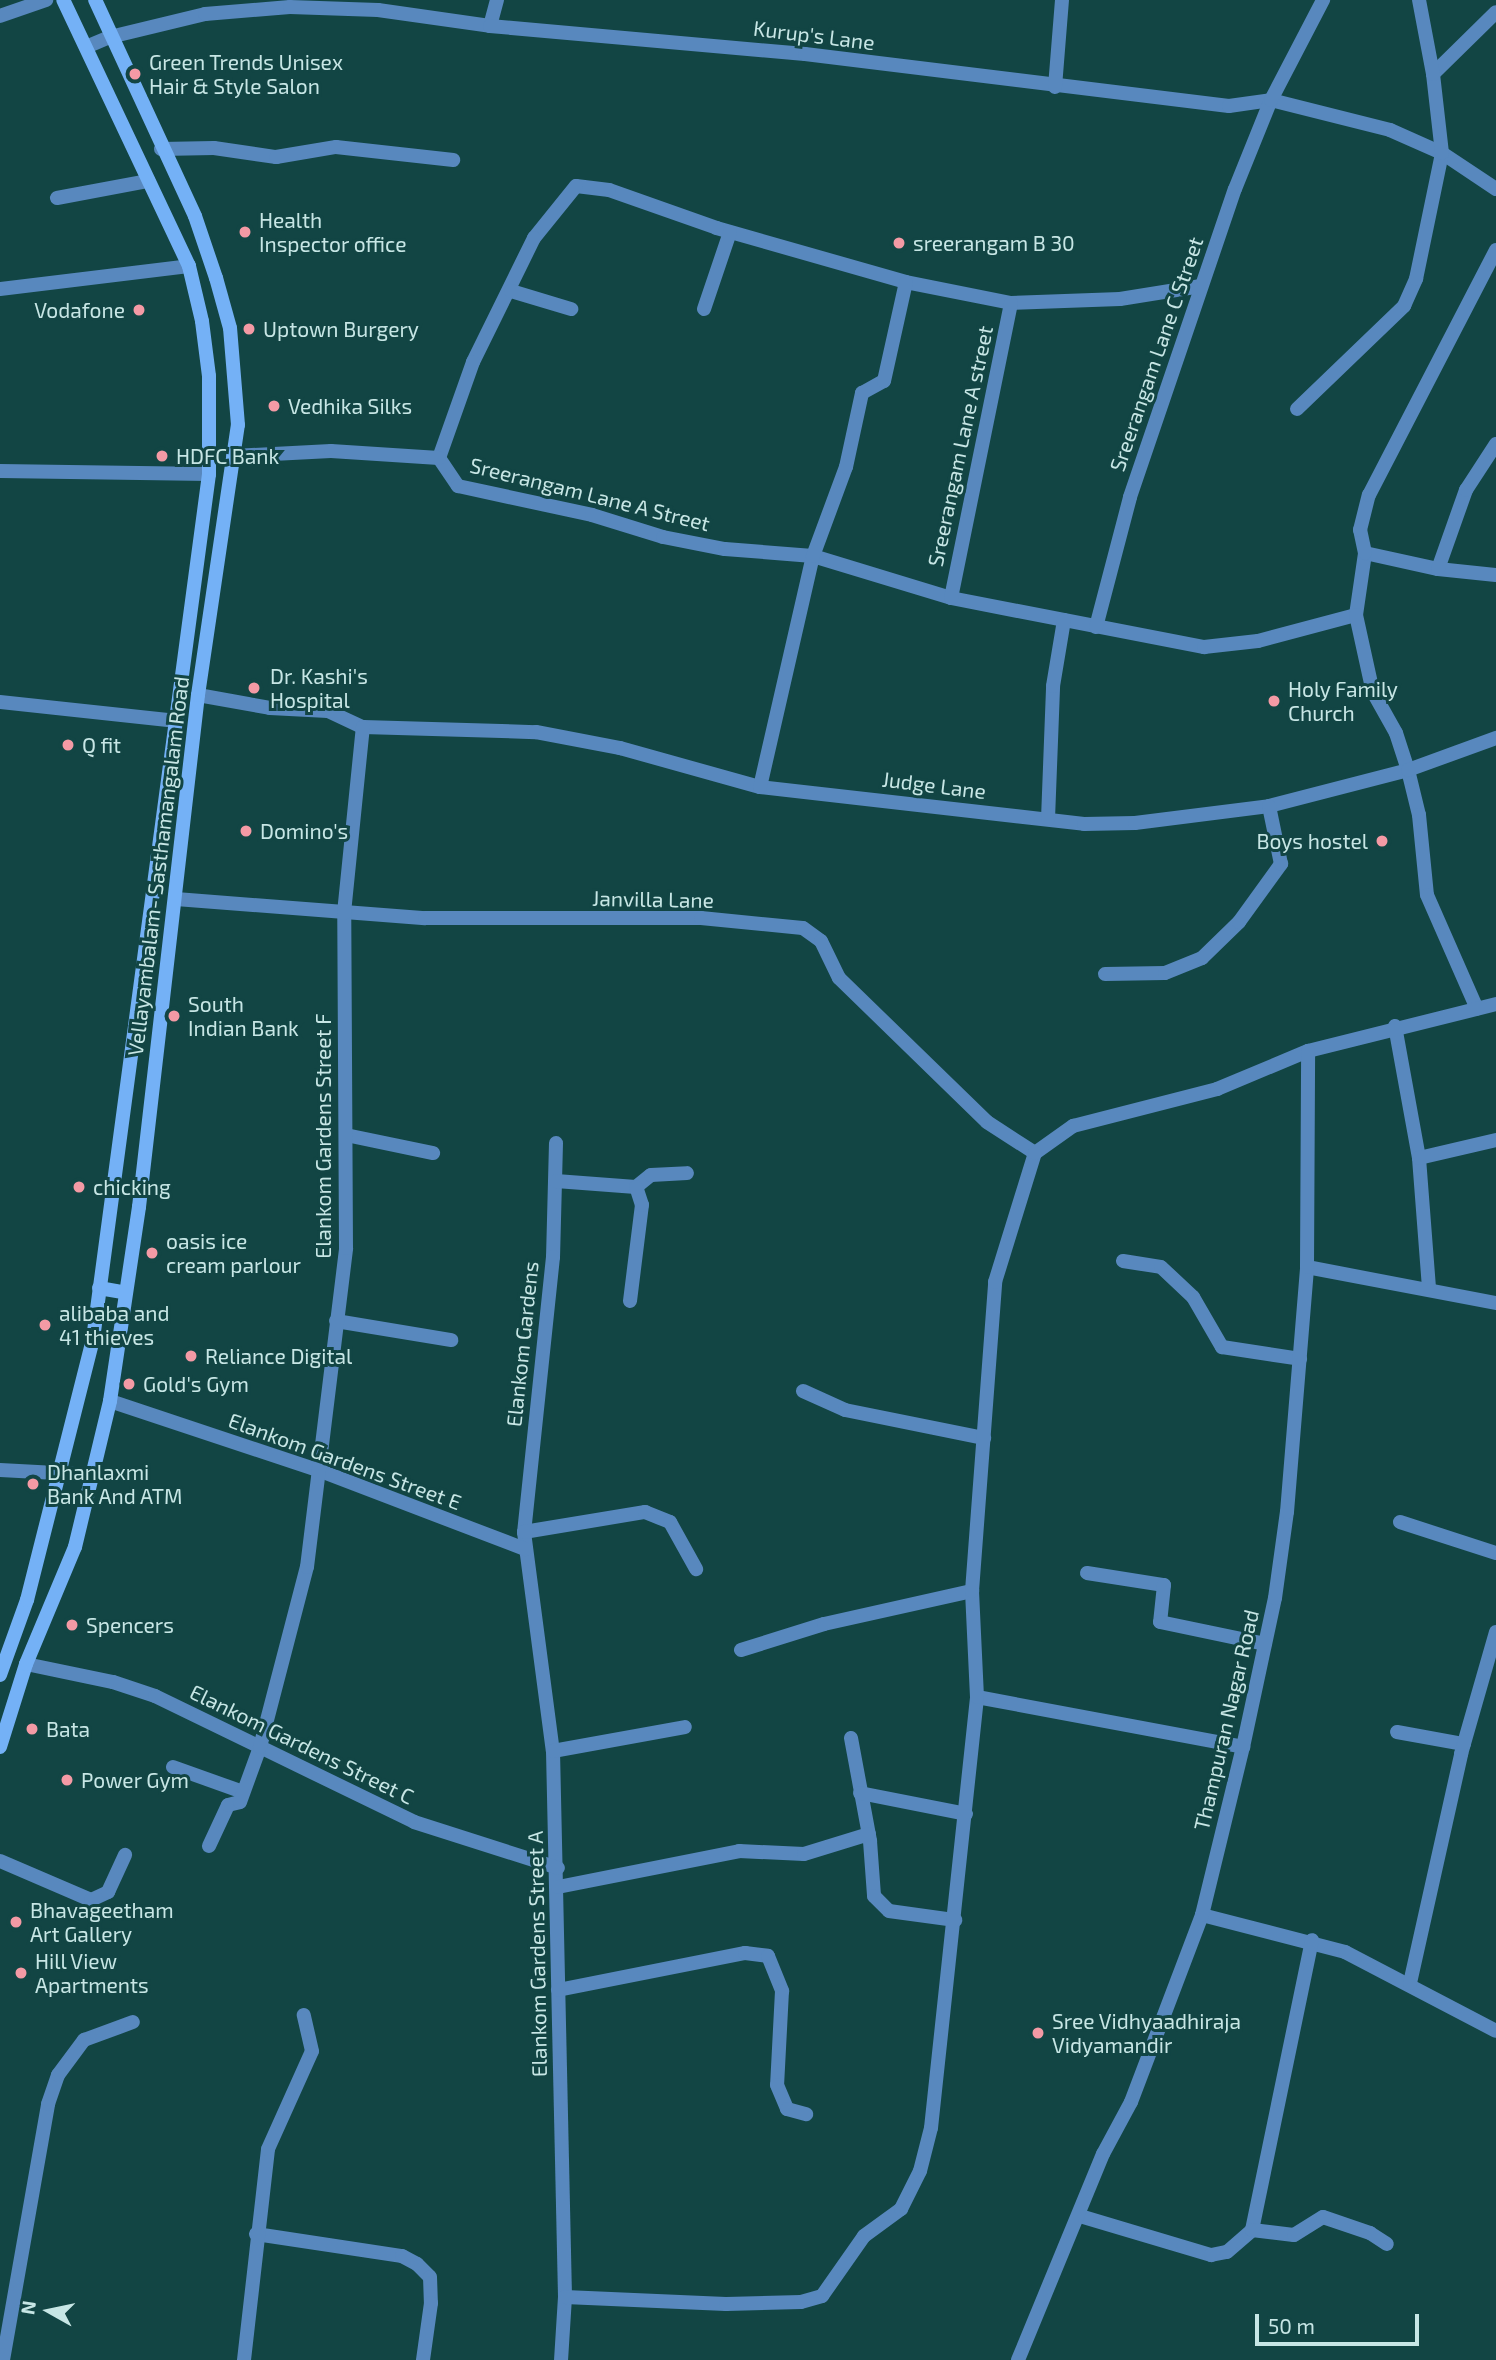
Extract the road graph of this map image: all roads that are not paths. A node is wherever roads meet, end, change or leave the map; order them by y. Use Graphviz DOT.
graph roads {
  1 [pos="46,0"];
  2 [pos="63,0"];
  3 [pos="95,0"];
  4 [pos="497,0"];
  5 [pos="1062,0"];
  6 [pos="1323,0"];
  7 [pos="1419,0"];
  8 [pos="379,5"];
  9 [pos="1496,12"];
  10 [pos="0,16"];
  11 [pos="490,26"];
  12 [pos="110,37"];
  13 [pos="86,47"];
  14 [pos="1433,74"];
  15 [pos="1055,87"];
  16 [pos="1271,100"];
  17 [pos="161,149"];
  18 [pos="1441,153"];
  19 [pos="453,160"];
  20 [pos="148,181"];
  21 [pos="1496,189"];
  22 [pos="57,198"];
  23 [pos="730,232"];
  24 [pos="1496,250"];
  25 [pos="188,266"];
  26 [pos="905,282"];
  27 [pos="1201,286"];
  28 [pos="0,289"];
  29 [pos="511,291"];
  30 [pos="1011,303"];
  31 [pos="571,309"];
  32 [pos="704,309"];
  33 [pos="1297,409"];
  34 [pos="1496,444"];
  35 [pos="233,456"];
  36 [pos="439,458"];
  37 [pos="0,471"];
  38 [pos="209,474"];
  39 [pos="1365,553"];
  40 [pos="813,556"];
  41 [pos="1438,569"];
  42 [pos="1496,575"];
  43 [pos="951,598"];
  44 [pos="1356,615"];
  45 [pos="1064,620"];
  46 [pos="1096,627"];
  47 [pos="198,695"];
  48 [pos="0,702"];
  49 [pos="177,721"];
  50 [pos="363,727"];
  51 [pos="1496,738"];
  52 [pos="1408,770"];
  53 [pos="760,787"];
  54 [pos="1269,806"];
  55 [pos="1048,820"];
  56 [pos="176,899"];
  57 [pos="344,913"];
  58 [pos="1105,974"];
  59 [pos="1496,1004"];
  60 [pos="1477,1009"];
  61 [pos="1395,1026"];
  62 [pos="1308,1051"];
  63 [pos="346,1135"];
  64 [pos="1496,1140"];
  65 [pos="556,1143"];
  66 [pos="433,1153"];
  67 [pos="1035,1153"];
  68 [pos="1419,1158"];
  69 [pos="687,1173"];
  70 [pos="556,1181"];
  71 [pos="636,1187"];
  72 [pos="1123,1261"];
  73 [pos="1307,1267"];
  74 [pos="99,1288"];
  75 [pos="1429,1288"];
  76 [pos="126,1293"];
  77 [pos="630,1301"];
  78 [pos="1496,1303"];
  79 [pos="336,1321"];
  80 [pos="451,1340"];
  81 [pos="1300,1359"];
  82 [pos="803,1391"];
  83 [pos="110,1401"];
  84 [pos="984,1438"];
  85 [pos="0,1470"];
  86 [pos="318,1470"];
  87 [pos="63,1471"];
  88 [pos="94,1475"];
  89 [pos="1400,1522"];
  90 [pos="524,1532"];
  91 [pos="525,1549"];
  92 [pos="1496,1553"];
  93 [pos="696,1569"];
  94 [pos="1087,1573"];
  95 [pos="972,1591"];
  96 [pos="1496,1632"];
  97 [pos="1265,1644"];
  98 [pos="741,1650"];
  99 [pos="26,1664"];
  100 [pos="0,1675"];
  101 [pos="977,1697"];
  102 [pos="685,1727"];
  103 [pos="1397,1732"];
  104 [pos="851,1738"];
  105 [pos="1464,1744"];
  106 [pos="0,1747"];
  107 [pos="260,1747"];
  108 [pos="1242,1747"];
  109 [pos="553,1751"];
  110 [pos="173,1767"];
  111 [pos="243,1793"];
  112 [pos="860,1793"];
  113 [pos="966,1814"];
  114 [pos="869,1834"];
  115 [pos="209,1846"];
  116 [pos="125,1855"];
  117 [pos="0,1861"];
  118 [pos="558,1868"];
  119 [pos="558,1887"];
  120 [pos="1202,1915"];
  121 [pos="955,1920"];
  122 [pos="1312,1940"];
  123 [pos="1410,1983"];
  124 [pos="558,1990"];
  125 [pos="304,2015"];
  126 [pos="133,2022"];
  127 [pos="1496,2031"];
  128 [pos="806,2114"];
  129 [pos="1080,2216"];
  130 [pos="1252,2230"];
  131 [pos="256,2234"];
  132 [pos="1387,2244"];
  133 [pos="565,2297"];
  134 [pos="3,2360"];
  135 [pos="244,2360"];
  136 [pos="423,2360"];
  137 [pos="561,2360"];
  138 [pos="1018,2360"];
  1 -- 10 [label="street"];
  2 -- 13 [label="main road, Vellayambalam- Sasthamangalam Road"];
  3 -- 12 [label="main road, Vellayambalam- Sasthamangalam Road"];
  4 -- 11 [label="street"];
  5 -- 15 [label="street"];
  6 -- 16 [label="street, Sreerangam Lane C Street"];
  7 -- 14 [label="street"];
  8 -- 11 [label="street, Kurup's Lane"];
  8 -- 12 [label="street, Kurup's Lane"];
  9 -- 14 [label="street"];
  11 -- 15 [label="street, Kurup's Lane"];
  12 -- 13 [label="street, Kurup's Lane"];
  12 -- 17 [label="main road, Vellayambalam- Sasthamangalam Road"];
  13 -- 20 [label="main road, Vellayambalam- Sasthamangalam Road"];
  14 -- 18 [label="street"];
  15 -- 16 [label="street, Kurup's Lane"];
  16 -- 18 [label="street, Kurup's Lane"];
  16 -- 27 [label="street, Sreerangam Lane C Street"];
  17 -- 19 [label="street"];
  17 -- 35 [label="main road, Vellayambalam- Sasthamangalam Road"];
  18 -- 21 [label="street, Kurup's Lane"];
  18 -- 33 [label="street"];
  20 -- 22 [label="street"];
  20 -- 25 [label="main road, Vellayambalam- Sasthamangalam Road"];
  23 -- 26 [label="street, Sreerangam Lane A Street"];
  23 -- 29 [label="street, Sreerangam Lane A Street"];
  23 -- 32 [label="street"];
  24 -- 39 [label="street"];
  25 -- 28 [label="street"];
  25 -- 38 [label="main road, Vellayambalam- Sasthamangalam Road"];
  26 -- 30 [label="street, Sreerangam Lane A Street"];
  26 -- 40 [label="street"];
  27 -- 30 [label="street, Sreerangam Lane A Street"];
  27 -- 46 [label="street, Sreerangam Lane C Street"];
  29 -- 31 [label="street"];
  29 -- 36 [label="street, Sreerangam Lane A Street"];
  30 -- 43 [label="street, Sreerangam Lane A street"];
  34 -- 41 [label="street"];
  35 -- 36 [label="street"];
  35 -- 47 [label="main road, Vellayambalam- Sasthamangalam Road"];
  36 -- 40 [label="street, Sreerangam Lane A Street"];
  37 -- 38 [label="street"];
  38 -- 49 [label="main road, Vellayambalam- Sasthamangalam Road"];
  39 -- 41 [label="street"];
  39 -- 44 [label="street"];
  40 -- 43 [label="street, Sreerangam Lane A Street"];
  40 -- 53 [label="street"];
  41 -- 42 [label="street"];
  43 -- 45 [label="street, Sreerangam Lane A Street"];
  44 -- 46 [label="street, Sreerangam Lane A Street"];
  44 -- 52 [label="street"];
  45 -- 46 [label="street, Sreerangam Lane A Street"];
  45 -- 55 [label="street"];
  47 -- 50 [label="street"];
  47 -- 56 [label="main road, Vellayambalam- Sasthamangalam Road"];
  48 -- 49 [label="street"];
  49 -- 74 [label="main road, Vellayambalam- Sasthamangalam Road"];
  50 -- 53 [label="street, Judge Lane"];
  50 -- 57 [label="street, Elankom Gardens Street F"];
  51 -- 52 [label="street, Judge Lane"];
  52 -- 54 [label="street, Judge Lane"];
  52 -- 60 [label="street"];
  53 -- 55 [label="street, Judge Lane"];
  54 -- 55 [label="street, Judge Lane"];
  54 -- 58 [label="street"];
  56 -- 57 [label="street, Janvilla Lane"];
  56 -- 76 [label="main road, Vellayambalam- Sasthamangalam Road"];
  57 -- 63 [label="street, Elankom Gardens Street F"];
  57 -- 67 [label="street, Janvilla Lane"];
  59 -- 60 [label="street"];
  60 -- 61 [label="street"];
  61 -- 62 [label="street"];
  61 -- 68 [label="street"];
  62 -- 67 [label="street"];
  62 -- 73 [label="street, Thampuran Nagar Road"];
  63 -- 66 [label="street"];
  63 -- 79 [label="street, Elankom Gardens Street F"];
  64 -- 68 [label="street"];
  65 -- 70 [label="street, Elankom Gardens"];
  67 -- 84 [label="street"];
  68 -- 75 [label="street"];
  69 -- 71 [label="street"];
  70 -- 71 [label="street"];
  70 -- 90 [label="street, Elankom Gardens"];
  71 -- 77 [label="street"];
  72 -- 81 [label="street"];
  73 -- 75 [label="street"];
  73 -- 81 [label="street, Thampuran Nagar Road"];
  74 -- 76 [label="main road"];
  74 -- 87 [label="main road, Vellayambalam- Sasthamangalam Road"];
  75 -- 78 [label="street"];
  76 -- 83 [label="main road, Vellayambalam- Sasthamangalam Road"];
  79 -- 80 [label="street"];
  79 -- 86 [label="street, Elankom Gardens Street F"];
  81 -- 97 [label="street, Thampuran Nagar Road"];
  82 -- 84 [label="street"];
  83 -- 86 [label="street, Elankom Gardens Street E"];
  83 -- 88 [label="main road, Vellayambalam- Sasthamangalam Road"];
  84 -- 95 [label="street"];
  85 -- 87 [label="street"];
  86 -- 91 [label="street, Elankom Gardens Street E"];
  86 -- 107 [label="street, Elankom Gardens Street F"];
  87 -- 88 [label="street"];
  87 -- 100 [label="main road, Vellayambalam- Sasthamangalam Road"];
  88 -- 99 [label="main road, Vellayambalam- Sasthamangalam Road"];
  89 -- 92 [label="street"];
  90 -- 91 [label="street, Elankom Gardens"];
  90 -- 93 [label="street"];
  91 -- 109 [label="street, Elankom Gardens Street A"];
  94 -- 97 [label="street"];
  95 -- 98 [label="street"];
  95 -- 101 [label="street"];
  96 -- 105 [label="street"];
  97 -- 108 [label="street, Thampuran Nagar Road"];
  99 -- 106 [label="main road, Vellayambalam- Sasthamangalam Road"];
  99 -- 107 [label="street, Elankom Gardens Street C"];
  101 -- 108 [label="street"];
  101 -- 113 [label="street"];
  102 -- 109 [label="street"];
  103 -- 105 [label="street"];
  104 -- 112 [label="street"];
  105 -- 123 [label="street"];
  107 -- 111 [label="street, Elankom Gardens Street F"];
  107 -- 118 [label="street, Elankom Gardens Street C"];
  108 -- 120 [label="street, Thampuran Nagar Road"];
  109 -- 118 [label="street, Elankom Gardens Street A"];
  110 -- 111 [label="street"];
  111 -- 115 [label="street"];
  112 -- 113 [label="street"];
  112 -- 114 [label="street"];
  113 -- 121 [label="street"];
  114 -- 119 [label="street"];
  114 -- 121 [label="street"];
  116 -- 117 [label="street"];
  118 -- 119 [label="street, Elankom Gardens Street A"];
  119 -- 124 [label="street, Elankom Gardens Street A"];
  120 -- 122 [label="street"];
  120 -- 129 [label="street, Thampuran Nagar Road"];
  121 -- 133 [label="street"];
  122 -- 123 [label="street"];
  122 -- 130 [label="street"];
  123 -- 127 [label="street"];
  124 -- 128 [label="street"];
  124 -- 133 [label="street, Elankom Gardens Street A"];
  125 -- 131 [label="street"];
  126 -- 134 [label="street"];
  129 -- 130 [label="street"];
  129 -- 138 [label="street, Thampuran Nagar Road"];
  130 -- 132 [label="street"];
  131 -- 135 [label="street"];
  131 -- 136 [label="street"];
  133 -- 137 [label="street, Elankom Gardens Street A"];
}
